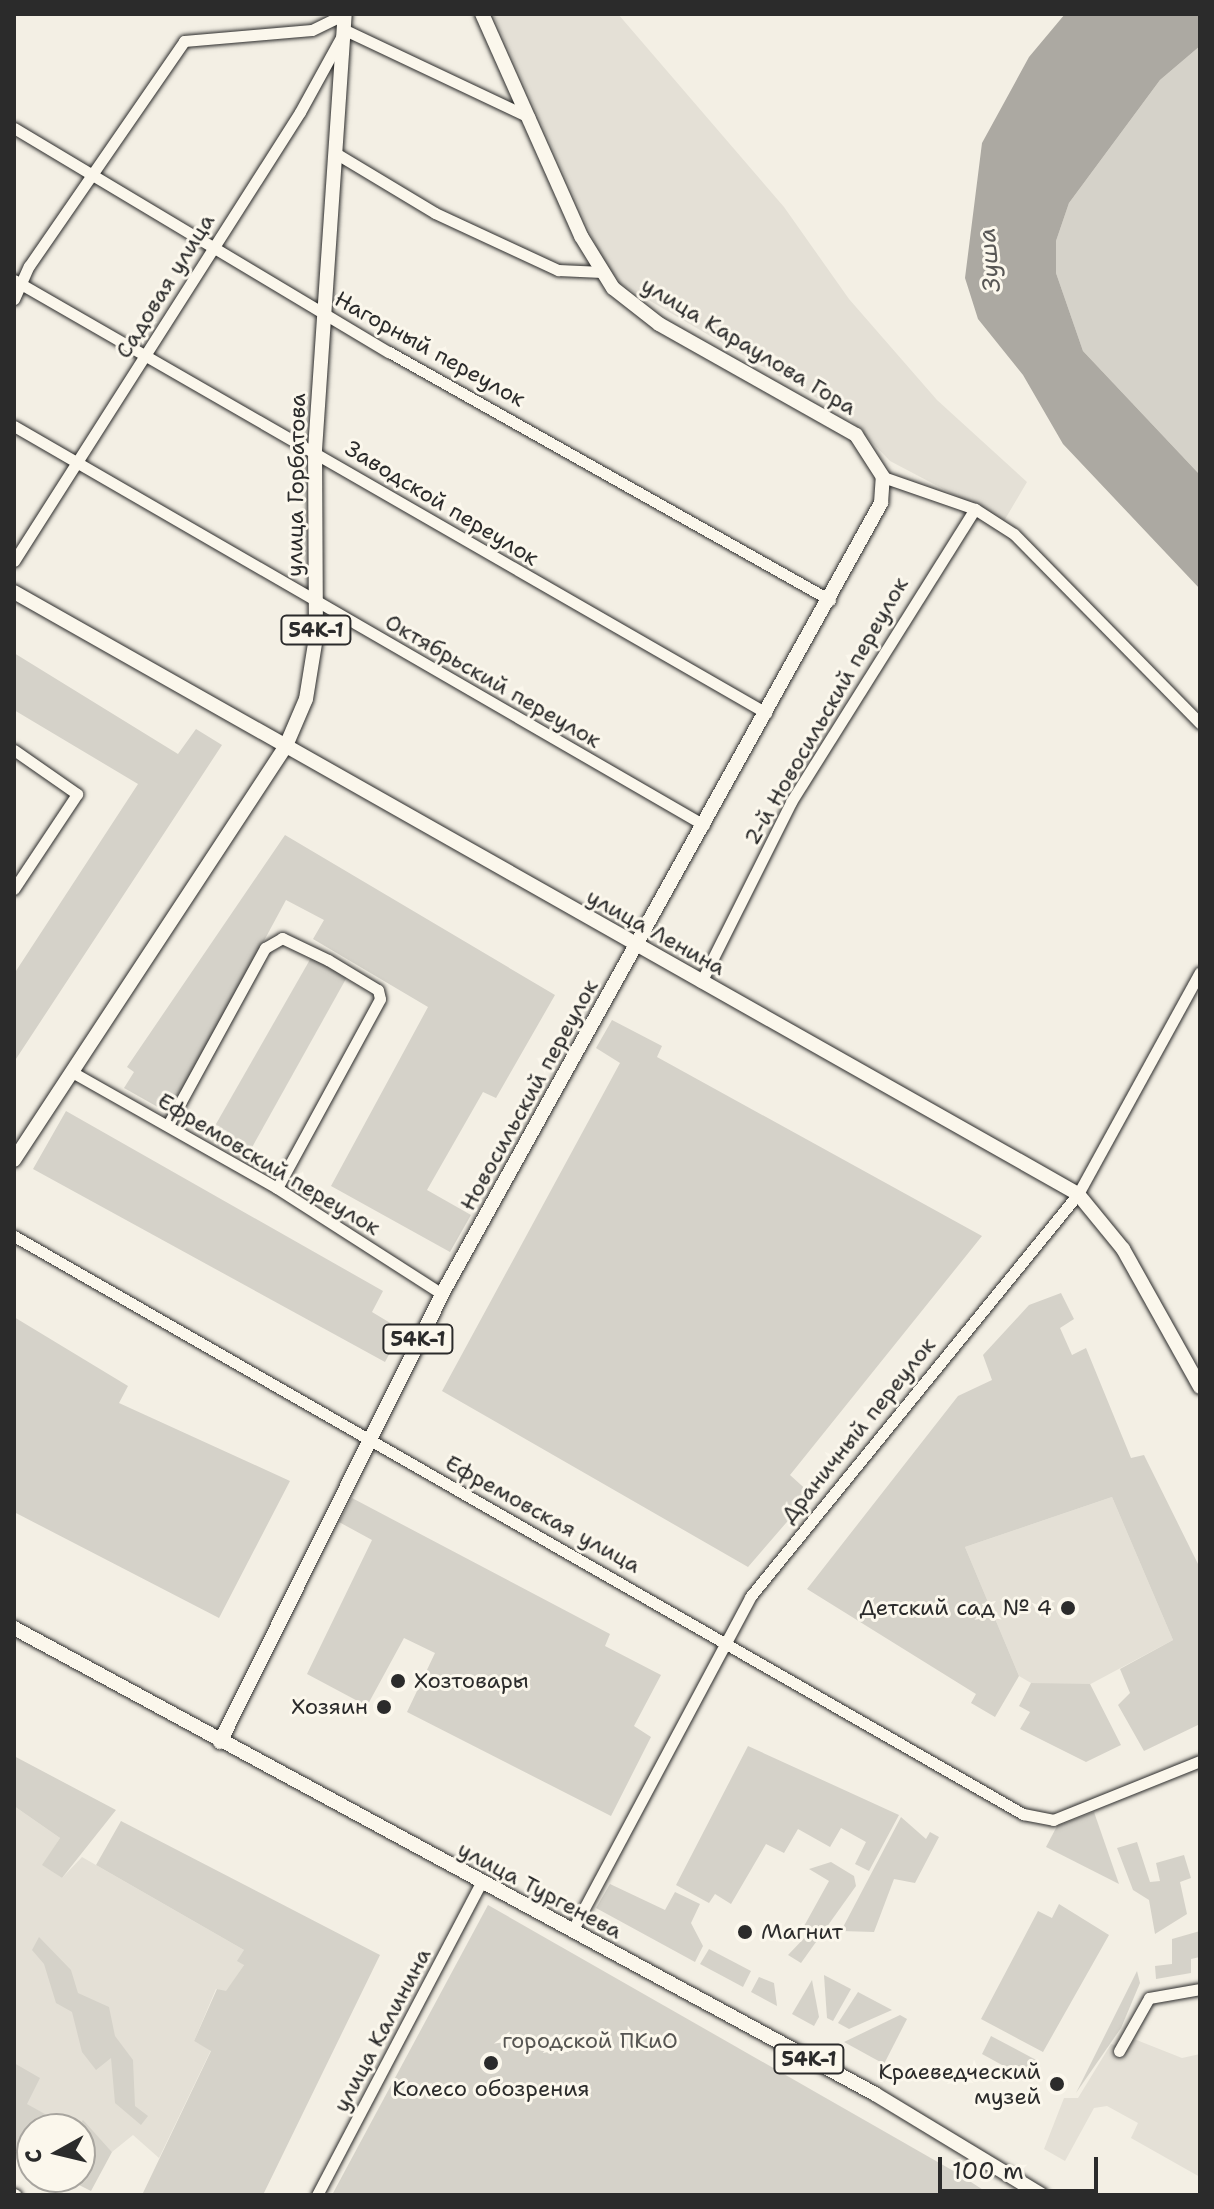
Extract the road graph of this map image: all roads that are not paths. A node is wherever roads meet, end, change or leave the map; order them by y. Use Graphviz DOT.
graph roads {
  1 [pos="482,14"];
  2 [pos="345,19"];
  3 [pos="529,117"];
  4 [pos="14,128"];
  5 [pos="337,154"];
  6 [pos="95,177"];
  7 [pos="215,245"];
  8 [pos="602,272"];
  9 [pos="18,283"];
  10 [pos="14,299"];
  11 [pos="325,315"];
  12 [pos="144,356"];
  13 [pos="14,426"];
  14 [pos="315,450"];
  15 [pos="76,465"];
  16 [pos="883,477"];
  17 [pos="975,509"];
  18 [pos="14,561"];
  19 [pos="14,592"];
  20 [pos="830,600"];
  21 [pos="316,601"];
  22 [pos="766,713"];
  23 [pos="1200,723"];
  24 [pos="285,748"];
  25 [pos="14,750"];
  26 [pos="704,825"];
  27 [pos="14,889"];
  28 [pos="637,947"];
  29 [pos="1200,972"];
  30 [pos="701,982"];
  31 [pos="72,1072"];
  32 [pos="168,1125"];
  33 [pos="14,1160"];
  34 [pos="277,1188"];
  35 [pos="1078,1194"];
  36 [pos="14,1236"];
  37 [pos="442,1294"];
  38 [pos="1200,1387"];
  39 [pos="366,1437"];
  40 [pos="14,1628"];
  41 [pos="724,1639"];
  42 [pos="220,1742"];
  43 [pos="1200,1761"];
  44 [pos="481,1883"];
  45 [pos="572,1931"];
  46 [pos="1200,1989"];
  47 [pos="1119,2051"];
  48 [pos="317,2195"];
  49 [pos="1042,2195"];
  1 -- 3 [label="main road, улица Караулова Гора"];
  2 -- 3 [label="street"];
  2 -- 5 [label="main road, улица Горбатова / 54К-1"];
  2 -- 6 [label="street"];
  2 -- 7 [label="street, Садовая улица"];
  3 -- 8 [label="main road, улица Караулова Гора"];
  4 -- 6 [label="street, Нагорный переулок"];
  5 -- 8 [label="street"];
  5 -- 11 [label="main road, улица Горбатова / 54К-1"];
  6 -- 7 [label="street, Нагорный переулок"];
  6 -- 9 [label="street"];
  7 -- 11 [label="street, Нагорный переулок"];
  7 -- 12 [label="street, Садовая улица"];
  8 -- 16 [label="main road, улица Караулова Гора"];
  9 -- 10 [label="street"];
  9 -- 12 [label="street, Заводской переулок"];
  11 -- 14 [label="main road, улица Горбатова / 54К-1"];
  11 -- 20 [label="street, Нагорный переулок"];
  12 -- 14 [label="street, Заводской переулок"];
  12 -- 15 [label="street, Садовая улица"];
  13 -- 15 [label="street, Октябрьский переулок"];
  14 -- 21 [label="main road, улица Горбатова / 54К-1"];
  14 -- 22 [label="street, Заводской переулок"];
  15 -- 18 [label="street, Садовая улица"];
  15 -- 21 [label="street, Октябрьский переулок"];
  16 -- 17 [label="street"];
  16 -- 20 [label="main road, Новосильский переулок / 54К-1"];
  17 -- 23 [label="street"];
  17 -- 30 [label="street, 2-й Новосильский переулок"];
  19 -- 24 [label="main road, улица Ленина"];
  20 -- 22 [label="main road, Новосильский переулок / 54К-1"];
  21 -- 24 [label="main road, улица Горбатова / 54К-1"];
  21 -- 26 [label="street, Октябрьский переулок"];
  22 -- 26 [label="main road, Новосильский переулок / 54К-1"];
  24 -- 28 [label="main road, улица Ленина"];
  24 -- 31 [label="main road, улица Горбатова / 54К-1"];
  25 -- 27 [label="street"];
  26 -- 28 [label="main road, Новосильский переулок / 54К-1"];
  28 -- 30 [label="main road, улица Ленина"];
  28 -- 37 [label="main road, Новосильский переулок / 54К-1"];
  29 -- 35 [label="street, Драничный переулок"];
  30 -- 35 [label="main road, улица Ленина"];
  31 -- 32 [label="street, Ефремовский переулок"];
  31 -- 33 [label="main road, улица Горбатова / 54К-1"];
  32 -- 34 [label="street, Ефремовский переулок"];
  32 -- 34 [label="street"];
  34 -- 37 [label="street, Ефремовский переулок"];
  35 -- 38 [label="main road, улица Ленина"];
  35 -- 41 [label="street, Драничный переулок"];
  36 -- 39 [label="street, Ефремовская улица"];
  37 -- 39 [label="main road, Новосильский переулок / 54К-1"];
  39 -- 41 [label="street, Ефремовская улица"];
  39 -- 42 [label="main road, Новосильский переулок / 54К-1"];
  40 -- 42 [label="main road, улица Тургенева / 54К-1"];
  41 -- 43 [label="street, Ефремовская улица"];
  41 -- 45 [label="street, Драничный переулок"];
  42 -- 44 [label="main road, улица Тургенева / 54К-1"];
  44 -- 45 [label="main road, улица Тургенева / 54К-1"];
  44 -- 48 [label="street, улица Калинина"];
  45 -- 49 [label="main road, улица Тургенева / 54К-1"];
  46 -- 47 [label="street"];
}
